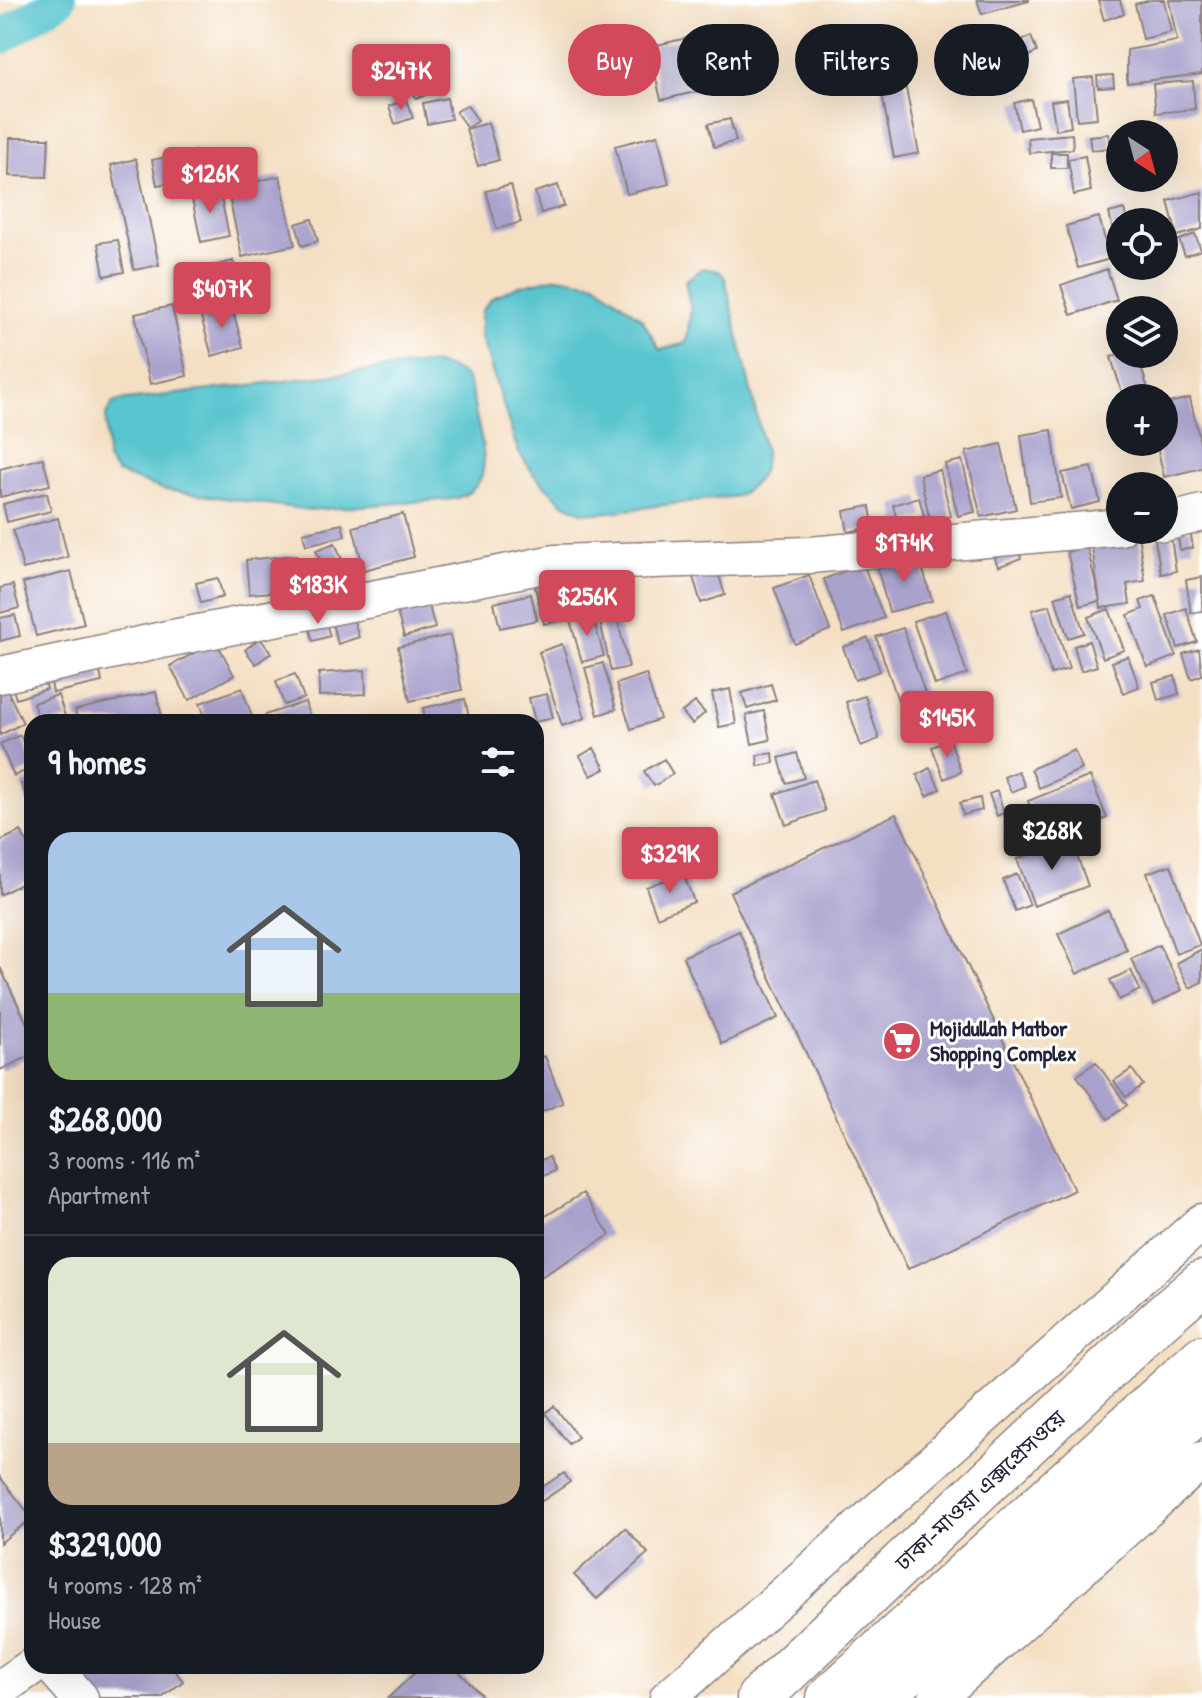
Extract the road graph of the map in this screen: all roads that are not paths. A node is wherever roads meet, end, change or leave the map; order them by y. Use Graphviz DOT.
graph roads {
  1 [pos="1202,513"];
  2 [pos="1178,519"];
  3 [pos="1106,528"];
  4 [pos="0,675"];
  5 [pos="1202,1222"];
  6 [pos="1202,1283"];
  7 [pos="1202,1358"];
  8 [pos="1202,1407"];
  9 [pos="1202,1460"];
  10 [pos="24,1672"];
  11 [pos="59,1674"];
  12 [pos="0,1689"];
  13 [pos="80,1698"];
  14 [pos="668,1698"];
  15 [pos="759,1698"];
  16 [pos="829,1698"];
  17 [pos="880,1698"];
  18 [pos="937,1698"];
  1 -- 2 [label="street"];
  3 -- 4 [label="street"];
  5 -- 14 [label="street"];
  6 -- 15 [label="highway, ঢাকা-মাওয়া এক্সপ্রেসওয়ে"];
  7 -- 16 [label="highway"];
  8 -- 17 [label="highway"];
  9 -- 18 [label="street"];
  10 -- 12 [label="street"];
  11 -- 13 [label="street"];
}
